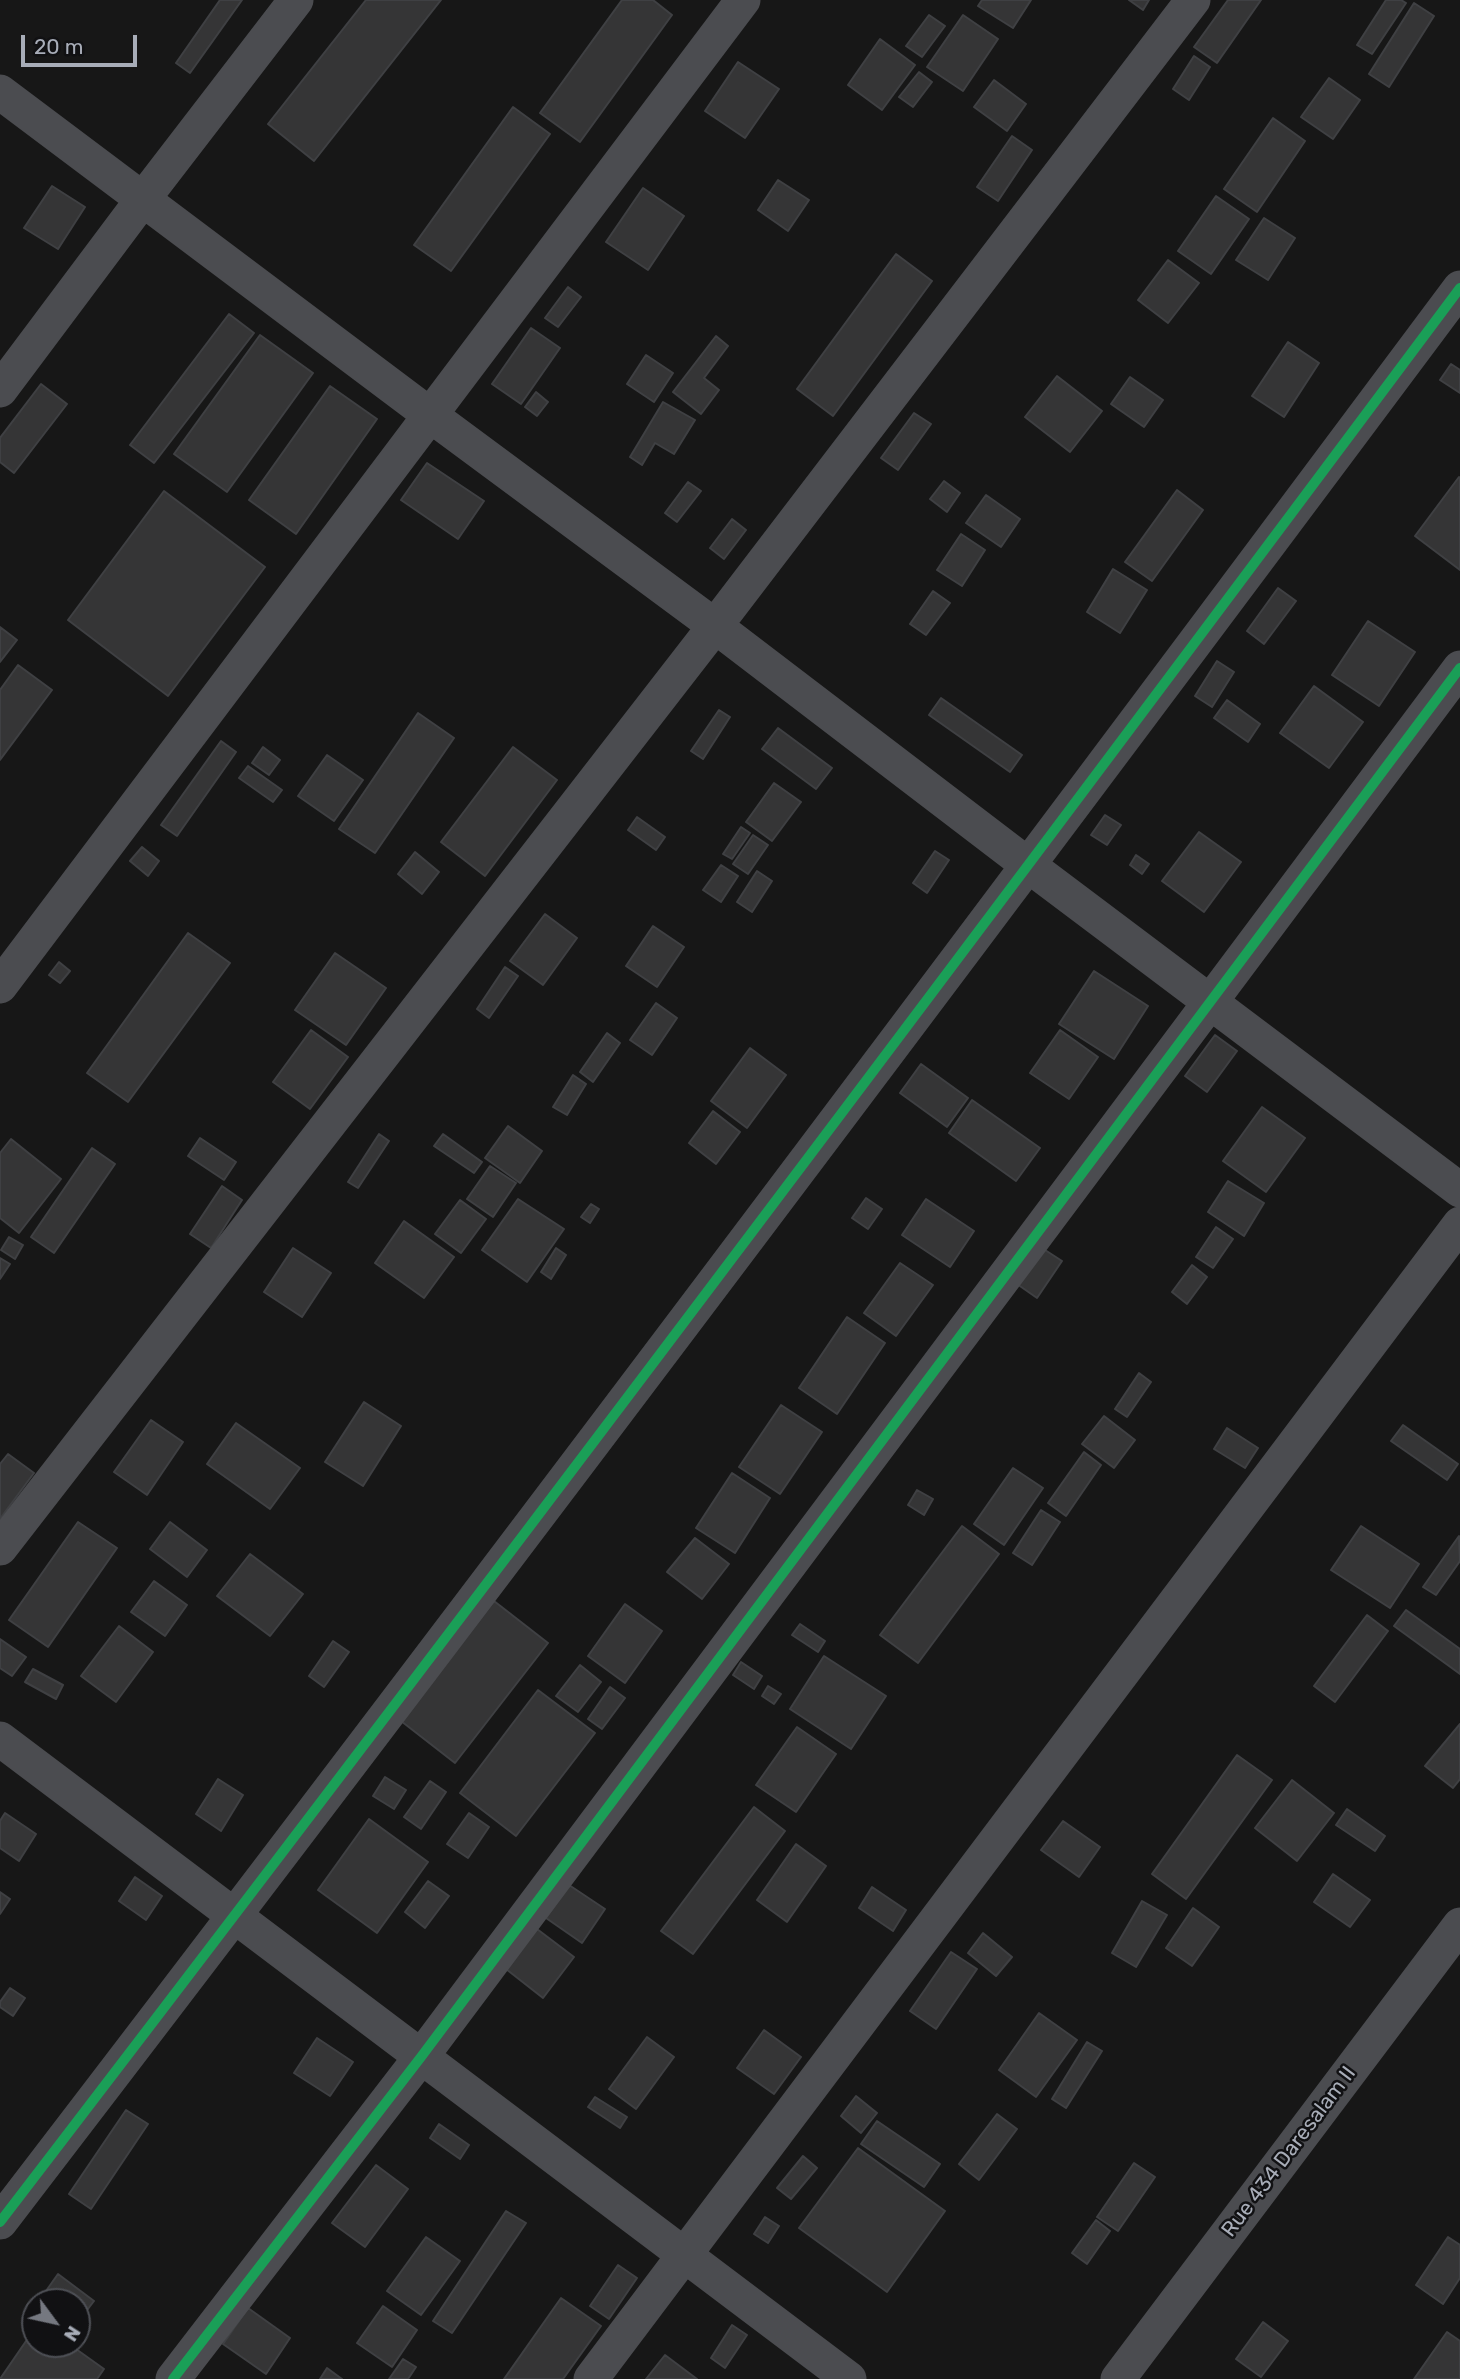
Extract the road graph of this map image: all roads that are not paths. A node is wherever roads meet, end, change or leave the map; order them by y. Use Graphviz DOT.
graph roads {
  1 [pos="296,0"];
  2 [pos="743,0"];
  3 [pos="1193,0"];
  4 [pos="0,92"];
  5 [pos="143,199"];
  6 [pos="1460,288"];
  7 [pos="0,390"];
  8 [pos="430,415"];
  9 [pos="715,626"];
  10 [pos="1460,668"];
  11 [pos="1028,865"];
  12 [pos="0,986"];
  13 [pos="1212,1003"];
  14 [pos="1460,1190"];
  15 [pos="1460,1224"];
  16 [pos="0,1548"];
  17 [pos="0,1739"];
  18 [pos="234,1917"];
  19 [pos="1460,1925"];
  20 [pos="421,2057"];
  21 [pos="0,2222"];
  22 [pos="684,2255"];
  23 [pos="173,2379"];
  24 [pos="591,2379"];
  25 [pos="849,2379"];
  26 [pos="1118,2379"];
  1 -- 5 [label="street"];
  2 -- 8 [label="street"];
  3 -- 9 [label="street"];
  4 -- 5 [label="street"];
  5 -- 7 [label="street"];
  5 -- 8 [label="street"];
  6 -- 11 [label="street"];
  8 -- 9 [label="street"];
  8 -- 12 [label="street"];
  9 -- 11 [label="street"];
  9 -- 16 [label="street"];
  10 -- 13 [label="street"];
  11 -- 13 [label="street"];
  11 -- 18 [label="street"];
  13 -- 14 [label="street"];
  13 -- 20 [label="street"];
  15 -- 22 [label="street"];
  17 -- 18 [label="street"];
  18 -- 20 [label="street"];
  18 -- 21 [label="street"];
  19 -- 26 [label="street, Rue 434 Daresalam II"];
  20 -- 22 [label="street"];
  20 -- 23 [label="street"];
  22 -- 24 [label="street"];
  22 -- 25 [label="street"];
}
